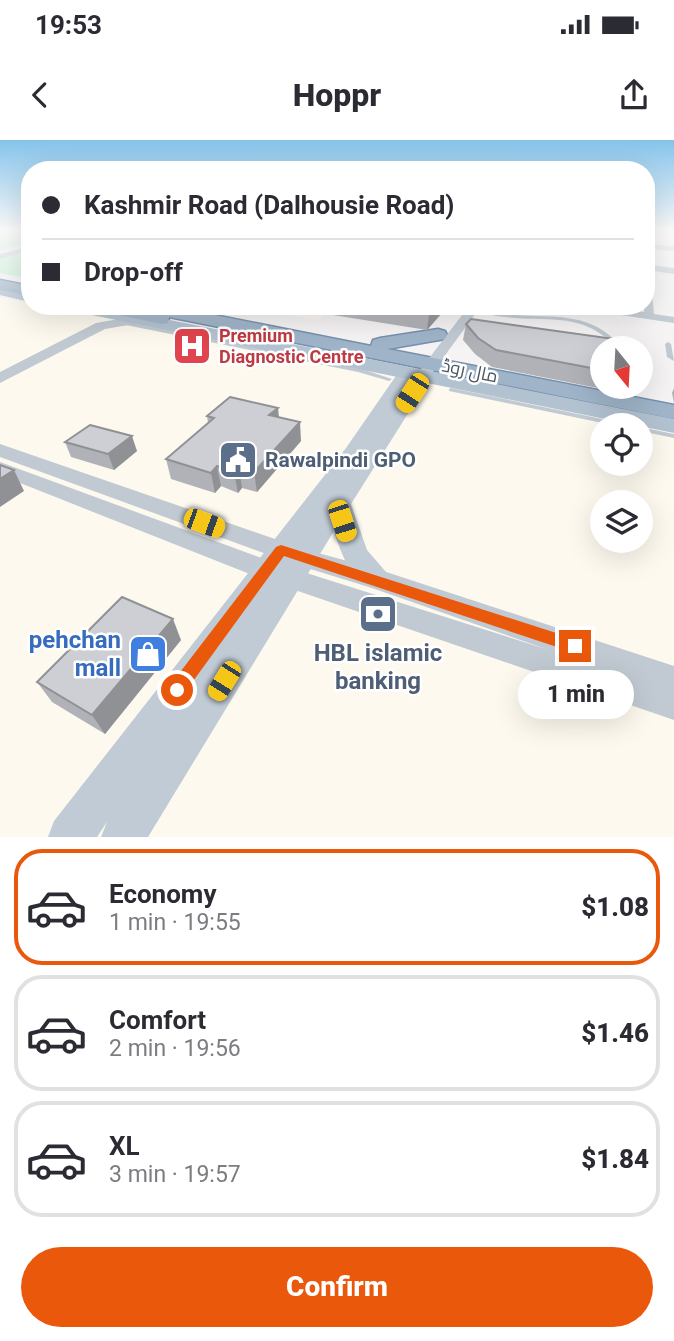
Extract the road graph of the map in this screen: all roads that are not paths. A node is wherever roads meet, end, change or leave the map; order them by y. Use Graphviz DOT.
graph roads {
  1 [pos="655,269"];
  2 [pos="674,271"];
  3 [pos="0,277"];
  4 [pos="21,281"];
  5 [pos="0,285"];
  6 [pos="21,289"];
  7 [pos="0,291"];
  8 [pos="21,296"];
  9 [pos="464,315"];
  10 [pos="508,315"];
  11 [pos="642,315"];
  12 [pos="118,316"];
  13 [pos="649,316"];
  14 [pos="519,317"];
  15 [pos="674,320"];
  16 [pos="513,328"];
  17 [pos="293,335"];
  18 [pos="608,336"];
  19 [pos="444,338"];
  20 [pos="668,344"];
  21 [pos="313,349"];
  22 [pos="674,359"];
  23 [pos="406,375"];
  24 [pos="0,377"];
  25 [pos="499,377"];
  26 [pos="453,387"];
  27 [pos="674,412"];
  28 [pos="590,418"];
  29 [pos="674,426"];
  30 [pos="653,432"];
  31 [pos="674,436"];
  32 [pos="0,450"];
  33 [pos="0,468"];
  34 [pos="338,504"];
  35 [pos="285,564"];
  36 [pos="377,579"];
  37 [pos="674,680"];
  38 [pos="674,705"];
  39 [pos="70,837"];
  40 [pos="123,837"];
  1 -- 2 [label="street"];
  3 -- 4 [label="highway"];
  5 -- 6 [label="highway"];
  7 -- 8 [label="main road"];
  9 -- 19 [label="street"];
  10 -- 14 [label="lane"];
  11 -- 13 [label="street"];
  12 -- 17 [label="highway, مال روڈ"];
  12 -- 21 [label="highway"];
  12 -- 23 [label="main road"];
  12 -- 24 [label="street"];
  13 -- 15 [label="street"];
  14 -- 16 [label="lane"];
  14 -- 18 [label="lane"];
  17 -- 19 [label="highway"];
  17 -- 23 [label="highway, مال روڈ"];
  19 -- 23 [label="street"];
  19 -- 25 [label="highway"];
  20 -- 22 [label="lane"];
  23 -- 25 [label="highway, مال روڈ"];
  23 -- 26 [label="main road"];
  23 -- 34 [label="main road"];
  23 -- 35 [label="main road"];
  25 -- 27 [label="highway, مال روڈ"];
  26 -- 28 [label="lane"];
  26 -- 29 [label="main road"];
  30 -- 31 [label="lane"];
  32 -- 35 [label="street"];
  33 -- 35 [label="street"];
  34 -- 35 [label="main road"];
  34 -- 36 [label="main road"];
  35 -- 36 [label="street"];
  35 -- 38 [label="street"];
  35 -- 39 [label="main road"];
  35 -- 40 [label="main road"];
  36 -- 37 [label="street"];
}
